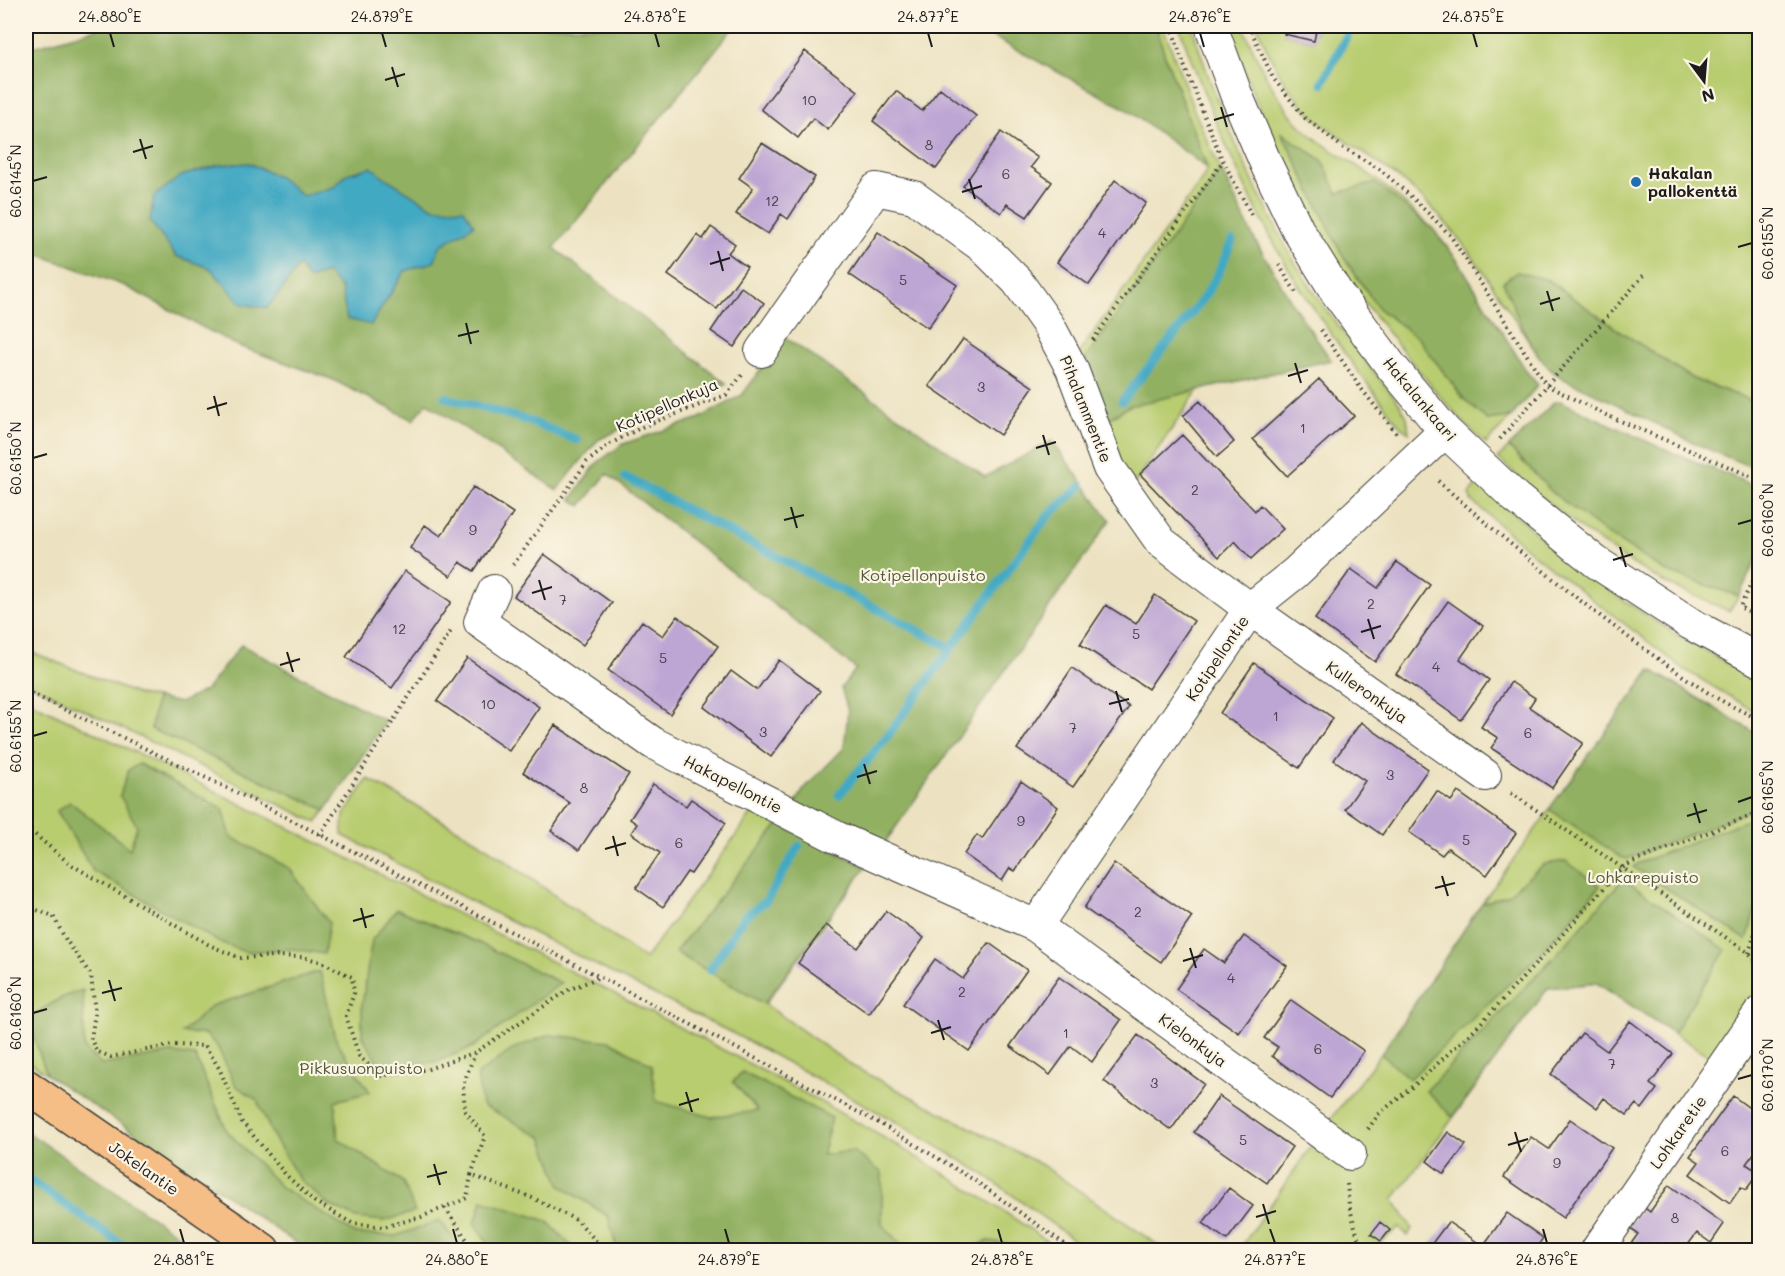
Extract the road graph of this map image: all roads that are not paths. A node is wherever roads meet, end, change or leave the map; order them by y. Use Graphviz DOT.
graph roads {
  1 [pos="1211,26"];
  2 [pos="761,351"];
  3 [pos="1445,431"];
  4 [pos="494,591"];
  5 [pos="1250,609"];
  6 [pos="1760,661"];
  7 [pos="1485,775"];
  8 [pos="1036,926"];
  9 [pos="1760,1013"];
  10 [pos="26,1086"];
  11 [pos="1350,1154"];
  12 [pos="263,1251"];
  13 [pos="1597,1251"];
  1 -- 3 [label="street, Hakalankaari"];
  2 -- 5 [label="street, Pihalammentie"];
  3 -- 5 [label="street, Kotipellontie"];
  3 -- 6 [label="street, Hakalankaari"];
  4 -- 8 [label="street, Hakapellontie"];
  5 -- 7 [label="street, Kulleronkuja"];
  5 -- 8 [label="street, Kotipellontie"];
  8 -- 11 [label="street, Kielonkuja"];
  9 -- 13 [label="street, Lohkaretie"];
  10 -- 12 [label="main road, Jokelantie"];
}
